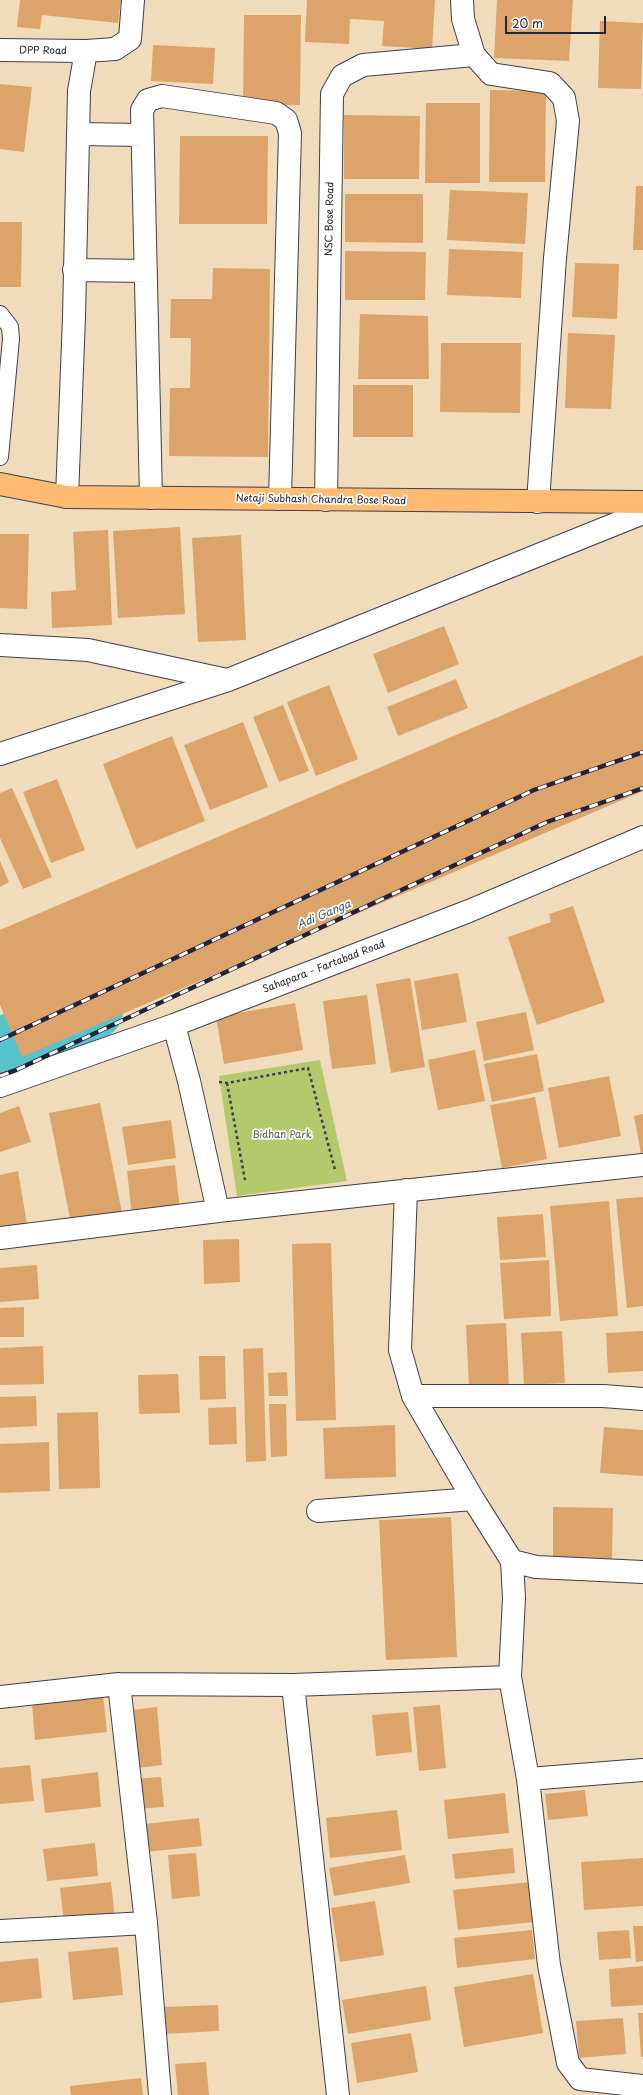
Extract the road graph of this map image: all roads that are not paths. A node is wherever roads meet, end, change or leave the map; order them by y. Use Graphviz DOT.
graph roads {
  1 [pos="133,0"];
  2 [pos="462,0"];
  3 [pos="0,50"];
  4 [pos="86,51"];
  5 [pos="474,55"];
  6 [pos="78,134"];
  7 [pos="142,135"];
  8 [pos="74,270"];
  9 [pos="146,271"];
  10 [pos="0,314"];
  11 [pos="0,457"];
  12 [pos="0,484"];
  13 [pos="66,497"];
  14 [pos="151,498"];
  15 [pos="280,499"];
  16 [pos="326,500"];
  17 [pos="538,502"];
  18 [pos="643,502"];
  19 [pos="643,513"];
  20 [pos="0,645"];
  21 [pos="228,680"];
  22 [pos="0,754"];
  23 [pos="643,837"];
  24 [pos="174,1025"];
  25 [pos="0,1086"];
  26 [pos="643,1165"];
  27 [pos="406,1190"];
  28 [pos="218,1212"];
  29 [pos="0,1238"];
  30 [pos="413,1396"];
  31 [pos="643,1399"];
  32 [pos="473,1499"];
  33 [pos="318,1511"];
  34 [pos="512,1562"];
  35 [pos="643,1572"];
  36 [pos="510,1677"];
  37 [pos="119,1684"];
  38 [pos="293,1685"];
  39 [pos="0,1697"];
  40 [pos="643,1770"];
  41 [pos="528,1779"];
  42 [pos="146,1923"];
  43 [pos="0,1931"];
  44 [pos="643,2086"];
  45 [pos="160,2095"];
  46 [pos="338,2095"];
  1 -- 4 [label="street, DPP Road"];
  2 -- 5 [label="street"];
  3 -- 4 [label="street, DPP Road"];
  4 -- 6 [label="street"];
  5 -- 16 [label="street, NSC Bose Road"];
  5 -- 17 [label="street"];
  6 -- 7 [label="street"];
  6 -- 8 [label="street"];
  7 -- 9 [label="street"];
  7 -- 15 [label="street"];
  8 -- 9 [label="street"];
  8 -- 13 [label="street"];
  9 -- 14 [label="street"];
  10 -- 11 [label="lane"];
  12 -- 13 [label="main road, Netaji Subhash Chandra Bose Road"];
  13 -- 14 [label="main road, Netaji Subhash Chandra Bose Road"];
  14 -- 15 [label="main road, Netaji Subhash Chandra Bose Road"];
  15 -- 16 [label="main road, Netaji Subhash Chandra Bose Road"];
  16 -- 17 [label="main road, Netaji Subhash Chandra Bose Road"];
  17 -- 18 [label="main road, Netaji Subhash Chandra Bose Road"];
  19 -- 21 [label="street"];
  20 -- 21 [label="street"];
  21 -- 22 [label="street"];
  23 -- 24 [label="street, Sahapara - Fartabad Road"];
  24 -- 25 [label="street, Sahapara - Fartabad Road"];
  24 -- 28 [label="street"];
  26 -- 27 [label="street"];
  27 -- 28 [label="street"];
  27 -- 30 [label="street"];
  28 -- 29 [label="street"];
  30 -- 31 [label="street"];
  30 -- 32 [label="street"];
  32 -- 33 [label="street"];
  32 -- 34 [label="street"];
  34 -- 35 [label="street"];
  34 -- 36 [label="street"];
  36 -- 38 [label="street"];
  36 -- 41 [label="street"];
  37 -- 38 [label="street"];
  37 -- 39 [label="street"];
  37 -- 42 [label="street"];
  38 -- 46 [label="street"];
  40 -- 41 [label="street"];
  41 -- 44 [label="street"];
  42 -- 43 [label="street"];
  42 -- 45 [label="street"];
}
